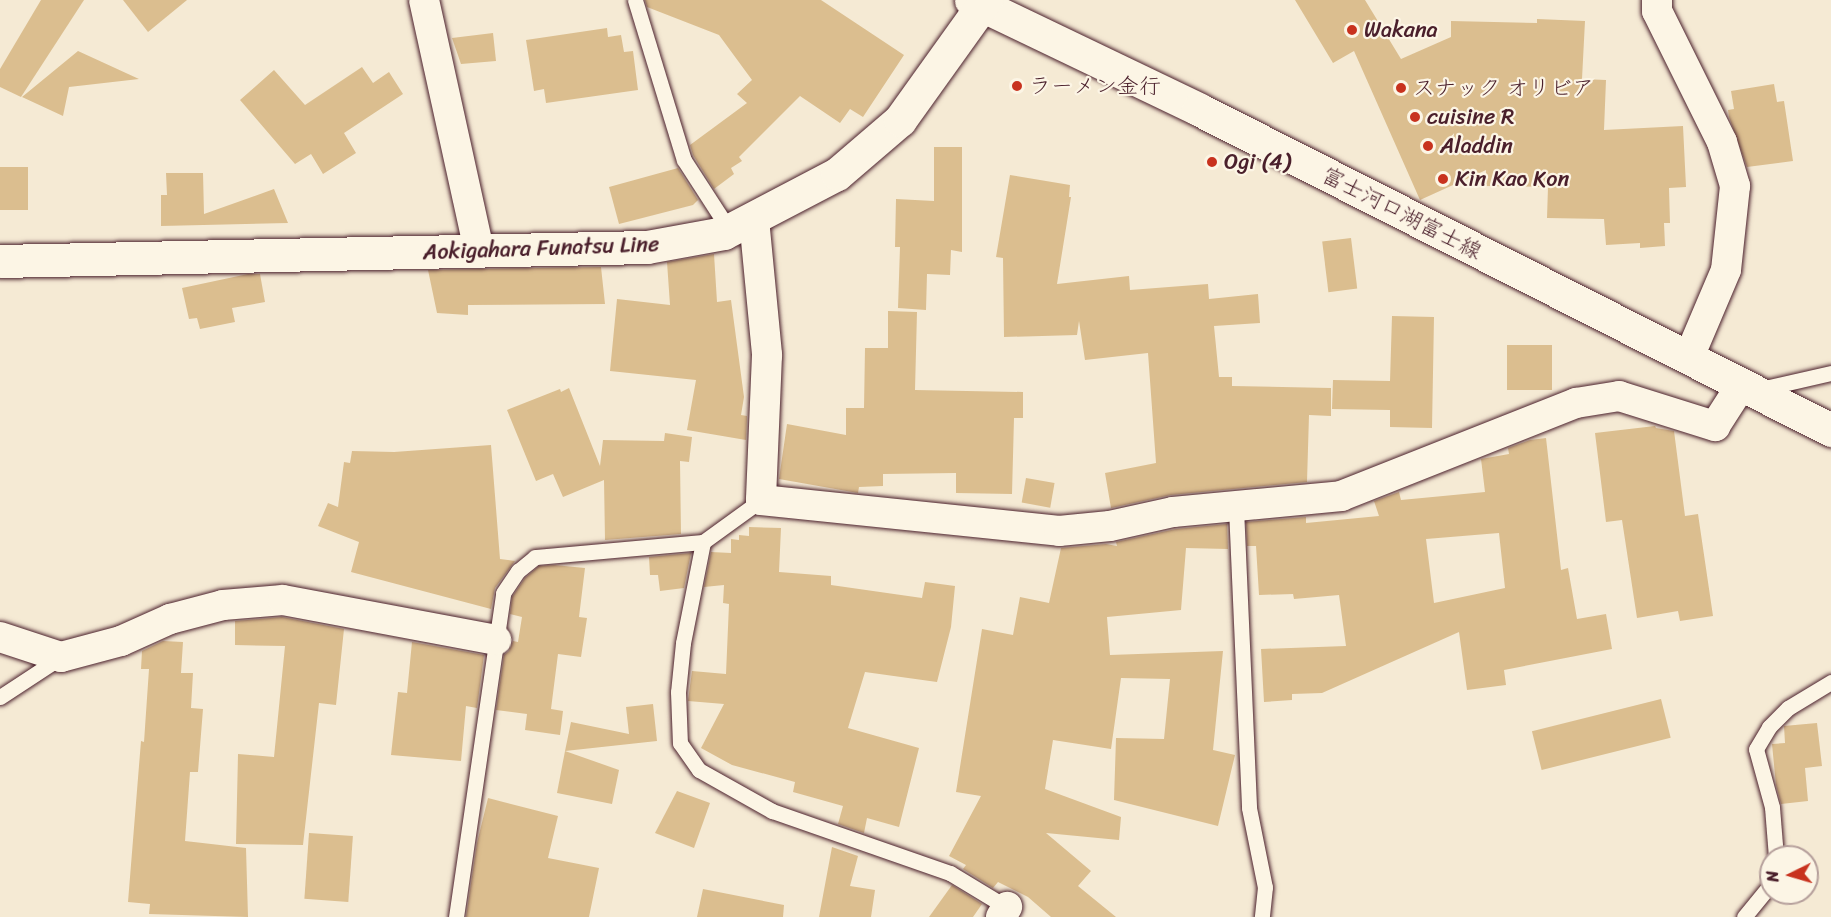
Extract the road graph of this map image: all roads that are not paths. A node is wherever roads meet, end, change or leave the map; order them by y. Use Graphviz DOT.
graph roads {
  1 [pos="424,0"];
  2 [pos="635,0"];
  3 [pos="1657,0"];
  4 [pos="980,2"];
  5 [pos="742,225"];
  6 [pos="479,251"];
  7 [pos="0,261"];
  8 [pos="1689,357"];
  9 [pos="1831,373"];
  10 [pos="1749,387"];
  11 [pos="1831,430"];
  12 [pos="761,501"];
  13 [pos="1236,508"];
  14 [pos="703,542"];
  15 [pos="0,637"];
  16 [pos="496,640"];
  17 [pos="61,657"];
  18 [pos="1831,682"];
  19 [pos="0,697"];
  20 [pos="1775,845"];
  21 [pos="1759,899"];
  22 [pos="1009,914"];
  23 [pos="456,917"];
  24 [pos="1262,917"];
  25 [pos="1744,917"];
  1 -- 6 [label="street"];
  2 -- 5 [label="lane"];
  3 -- 8 [label="street"];
  4 -- 5 [label="main road, Aokigahara Funatsu Line"];
  4 -- 8 [label="main road, 富士河口湖富士線"];
  5 -- 6 [label="main road, Aokigahara Funatsu Line"];
  5 -- 12 [label="street"];
  6 -- 7 [label="main road, Aokigahara Funatsu Line"];
  8 -- 10 [label="main road, 富士河口湖富士線"];
  9 -- 10 [label="lane"];
  10 -- 11 [label="main road, 富士河口湖富士線"];
  10 -- 13 [label="street"];
  12 -- 13 [label="street"];
  12 -- 14 [label="lane"];
  13 -- 24 [label="lane"];
  14 -- 16 [label="lane"];
  14 -- 22 [label="lane"];
  15 -- 17 [label="street"];
  16 -- 17 [label="street"];
  16 -- 23 [label="lane"];
  17 -- 19 [label="lane"];
  18 -- 20 [label="lane"];
  21 -- 25 [label="lane"];
}
